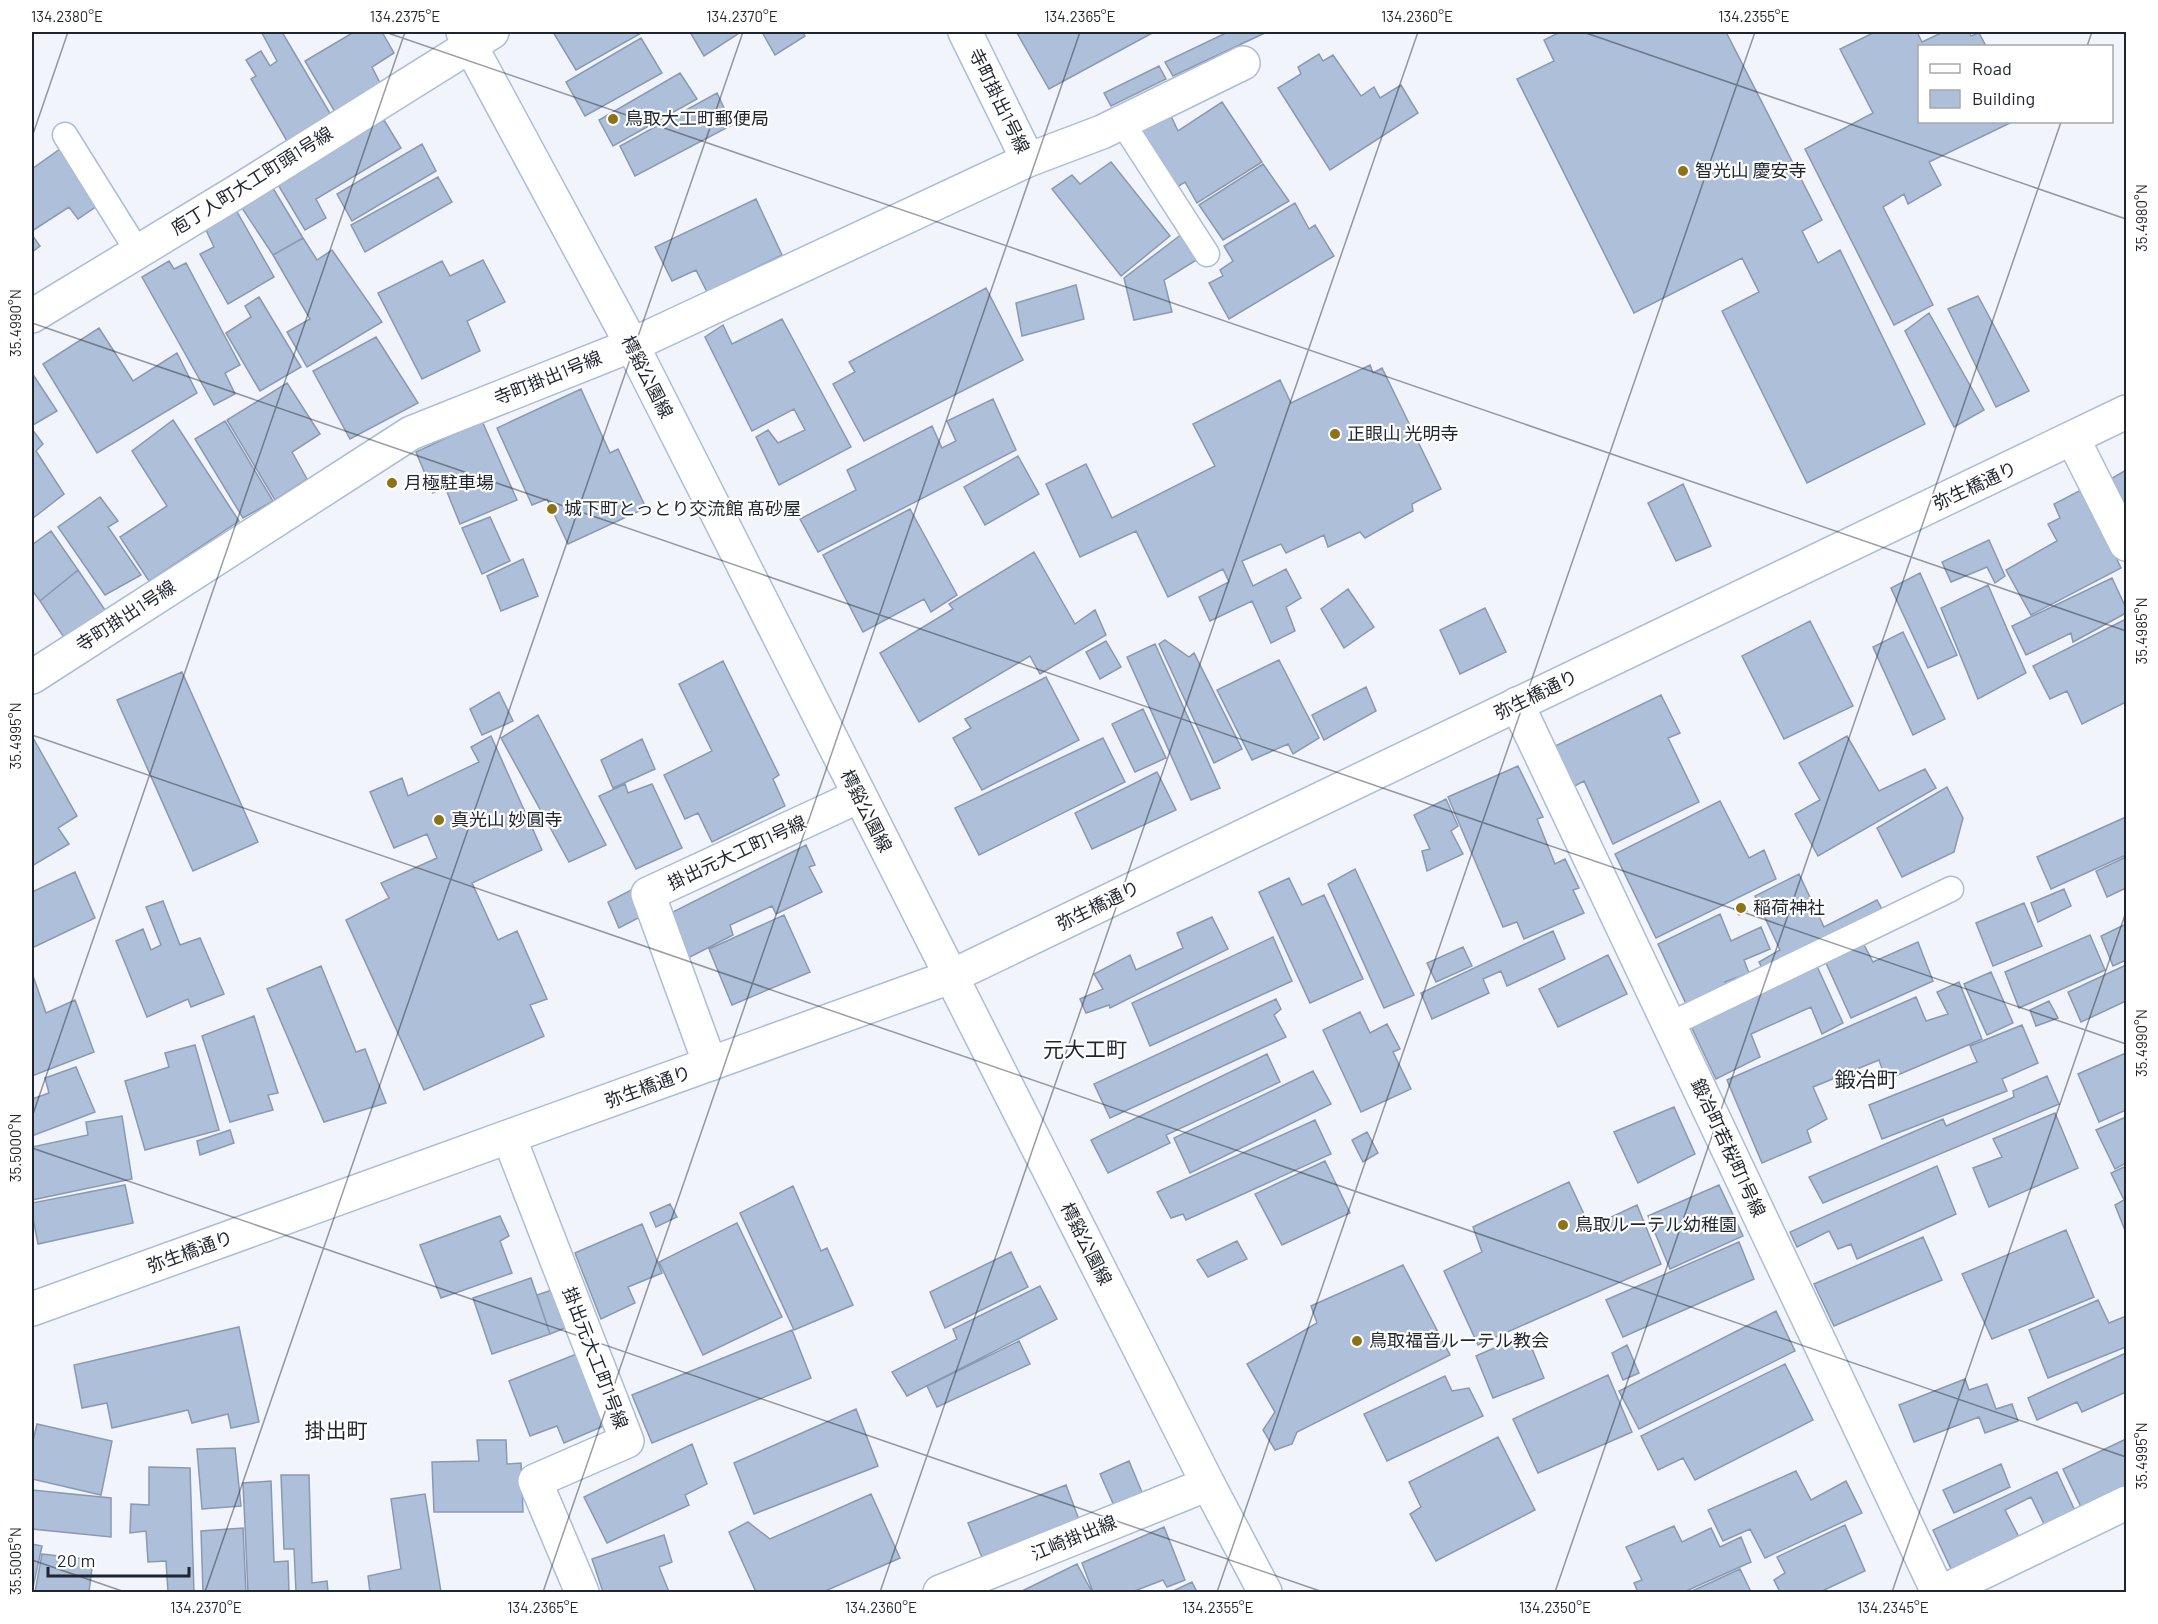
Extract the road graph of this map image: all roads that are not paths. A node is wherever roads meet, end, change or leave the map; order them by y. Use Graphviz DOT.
graph roads {
  1 [pos="965,32"];
  2 [pos="475,36"];
  3 [pos="1243,63"];
  4 [pos="1122,122"];
  5 [pos="65,135"];
  6 [pos="1028,160"];
  7 [pos="138,252"];
  8 [pos="1207,254"];
  9 [pos="32,316"];
  10 [pos="632,345"];
  11 [pos="2127,412"];
  12 [pos="2073,440"];
  13 [pos="2127,544"];
  14 [pos="32,677"];
  15 [pos="1516,704"];
  16 [pos="859,796"];
  17 [pos="1951,889"];
  18 [pos="950,976"];
  19 [pos="1669,1025"];
  20 [pos="710,1064"];
  21 [pos="509,1137"];
  22 [pos="33,1309"];
  23 [pos="1208,1484"];
  24 [pos="2127,1503"];
  25 [pos="582,1593"];
  26 [pos="940,1593"];
  27 [pos="1265,1593"];
  28 [pos="1940,1593"];
  1 -- 6 [label="street, 寺町掛出1号線"];
  2 -- 7 [label="street, 庖丁人町大工町頭1号線"];
  2 -- 10 [label="street, 樗谿公園線"];
  3 -- 4 [label="street"];
  4 -- 6 [label="street"];
  4 -- 8 [label="lane"];
  5 -- 7 [label="lane"];
  6 -- 10 [label="street, 寺町掛出1号線"];
  7 -- 9 [label="street, 庖丁人町大工町頭1号線"];
  10 -- 14 [label="street, 寺町掛出1号線"];
  10 -- 16 [label="street, 樗谿公園線"];
  11 -- 12 [label="street, 弥生橋通り"];
  12 -- 13 [label="street"];
  12 -- 15 [label="street, 弥生橋通り"];
  15 -- 18 [label="street, 弥生橋通り"];
  15 -- 19 [label="street, 鍛冶町若桜町1号線"];
  16 -- 18 [label="street, 樗谿公園線"];
  16 -- 20 [label="street, 掛出元大工町1号線"];
  17 -- 19 [label="lane"];
  18 -- 20 [label="street, 弥生橋通り"];
  18 -- 23 [label="street, 樗谿公園線"];
  19 -- 28 [label="street, 鍛冶町若桜町1号線"];
  20 -- 21 [label="street, 弥生橋通り"];
  21 -- 22 [label="street, 弥生橋通り"];
  21 -- 25 [label="street, 掛出元大工町1号線"];
  23 -- 26 [label="street, 江崎掛出線"];
  23 -- 27 [label="street, 樗谿公園線"];
  24 -- 28 [label="street"];
}
